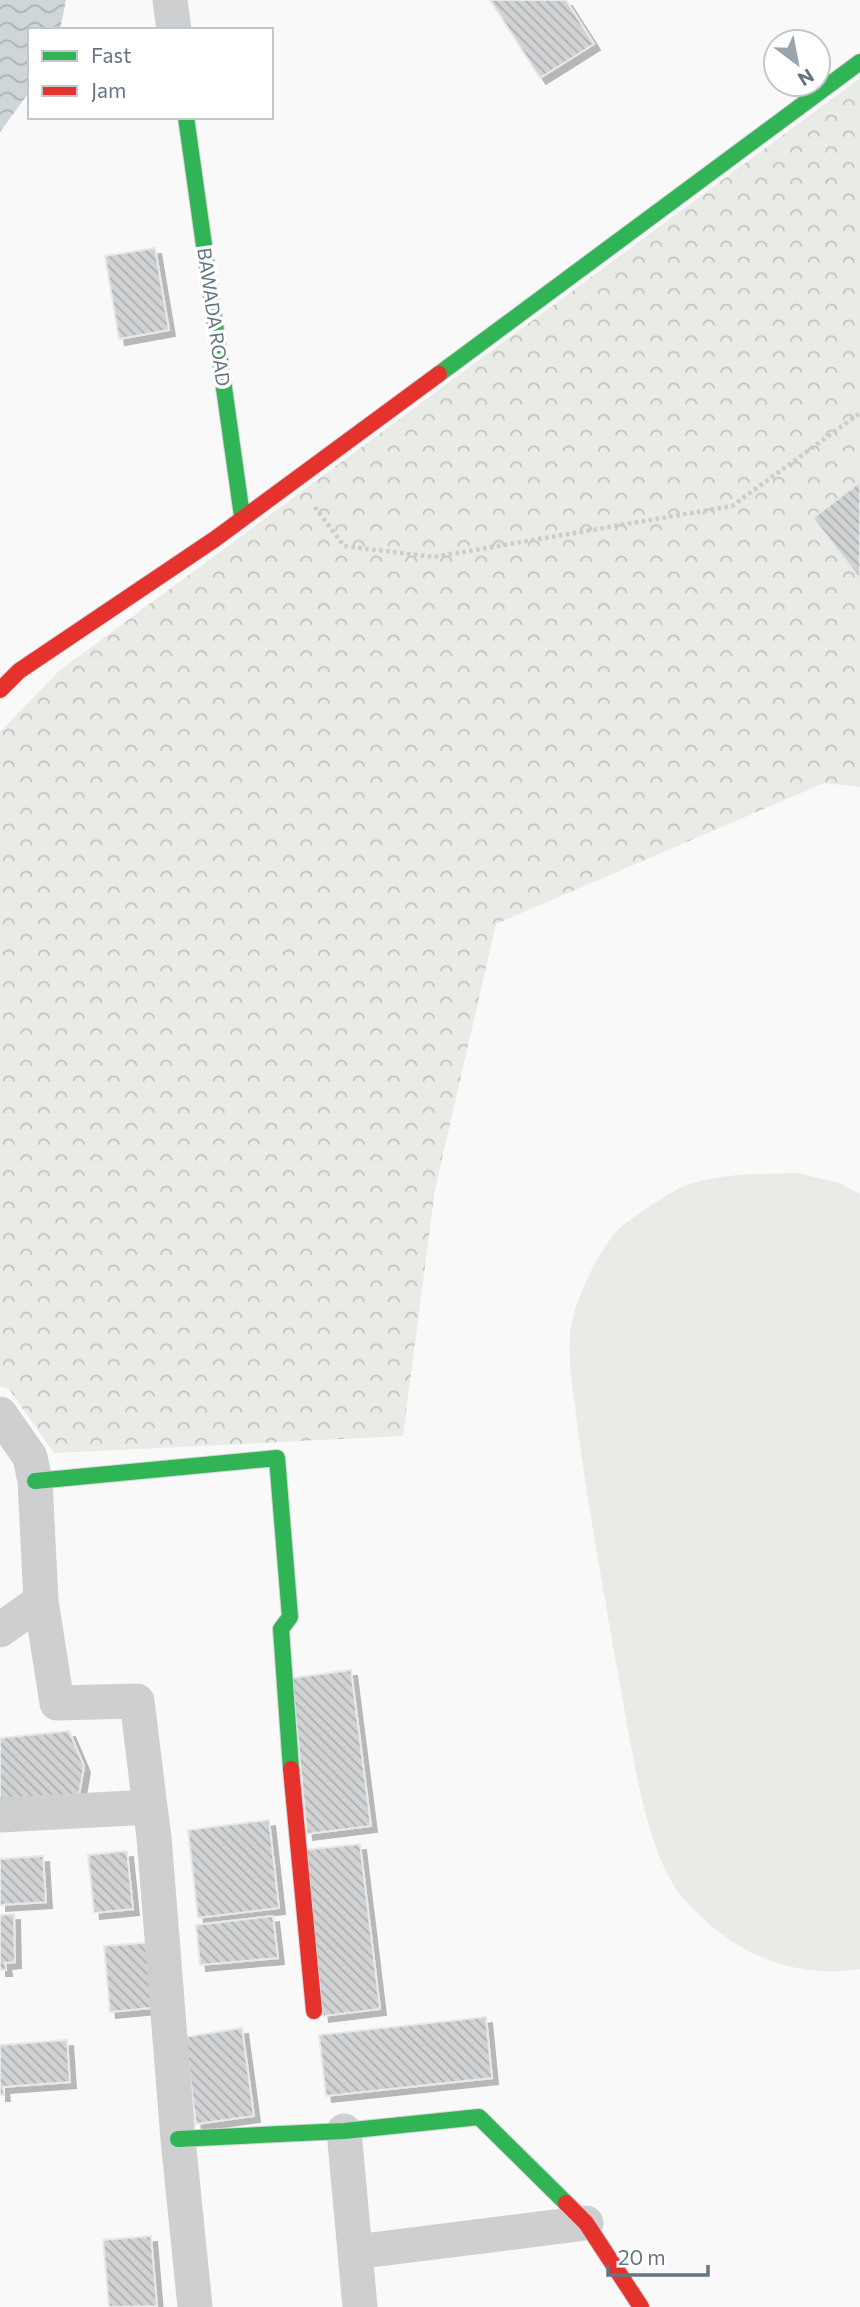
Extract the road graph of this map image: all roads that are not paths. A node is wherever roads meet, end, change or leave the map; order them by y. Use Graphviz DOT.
graph roads {
  1 [pos="170,0"];
  2 [pos="174,28"];
  3 [pos="860,62"];
  4 [pos="186,119"];
  5 [pos="242,516"];
  6 [pos="0,690"];
  7 [pos="0,1414"];
  8 [pos="35,1481"];
  9 [pos="41,1601"];
  10 [pos="0,1630"];
  11 [pos="150,1807"];
  12 [pos="0,1815"];
  13 [pos="314,2011"];
  14 [pos="344,2132"];
  15 [pos="178,2139"];
  16 [pos="586,2223"];
  17 [pos="355,2252"];
  18 [pos="195,2307"];
  19 [pos="360,2307"];
  20 [pos="641,2307"];
  1 -- 2 [label="street"];
  3 -- 5 [label="street"];
  4 -- 5 [label="street, BAWADA ROAD"];
  5 -- 6 [label="street"];
  7 -- 8 [label="street"];
  8 -- 9 [label="street"];
  8 -- 13 [label="street"];
  9 -- 10 [label="street"];
  9 -- 11 [label="street"];
  11 -- 12 [label="street"];
  11 -- 15 [label="street"];
  14 -- 15 [label="street"];
  14 -- 16 [label="street"];
  14 -- 17 [label="street"];
  15 -- 18 [label="street"];
  16 -- 17 [label="street"];
  16 -- 20 [label="street"];
  17 -- 19 [label="street"];
}
